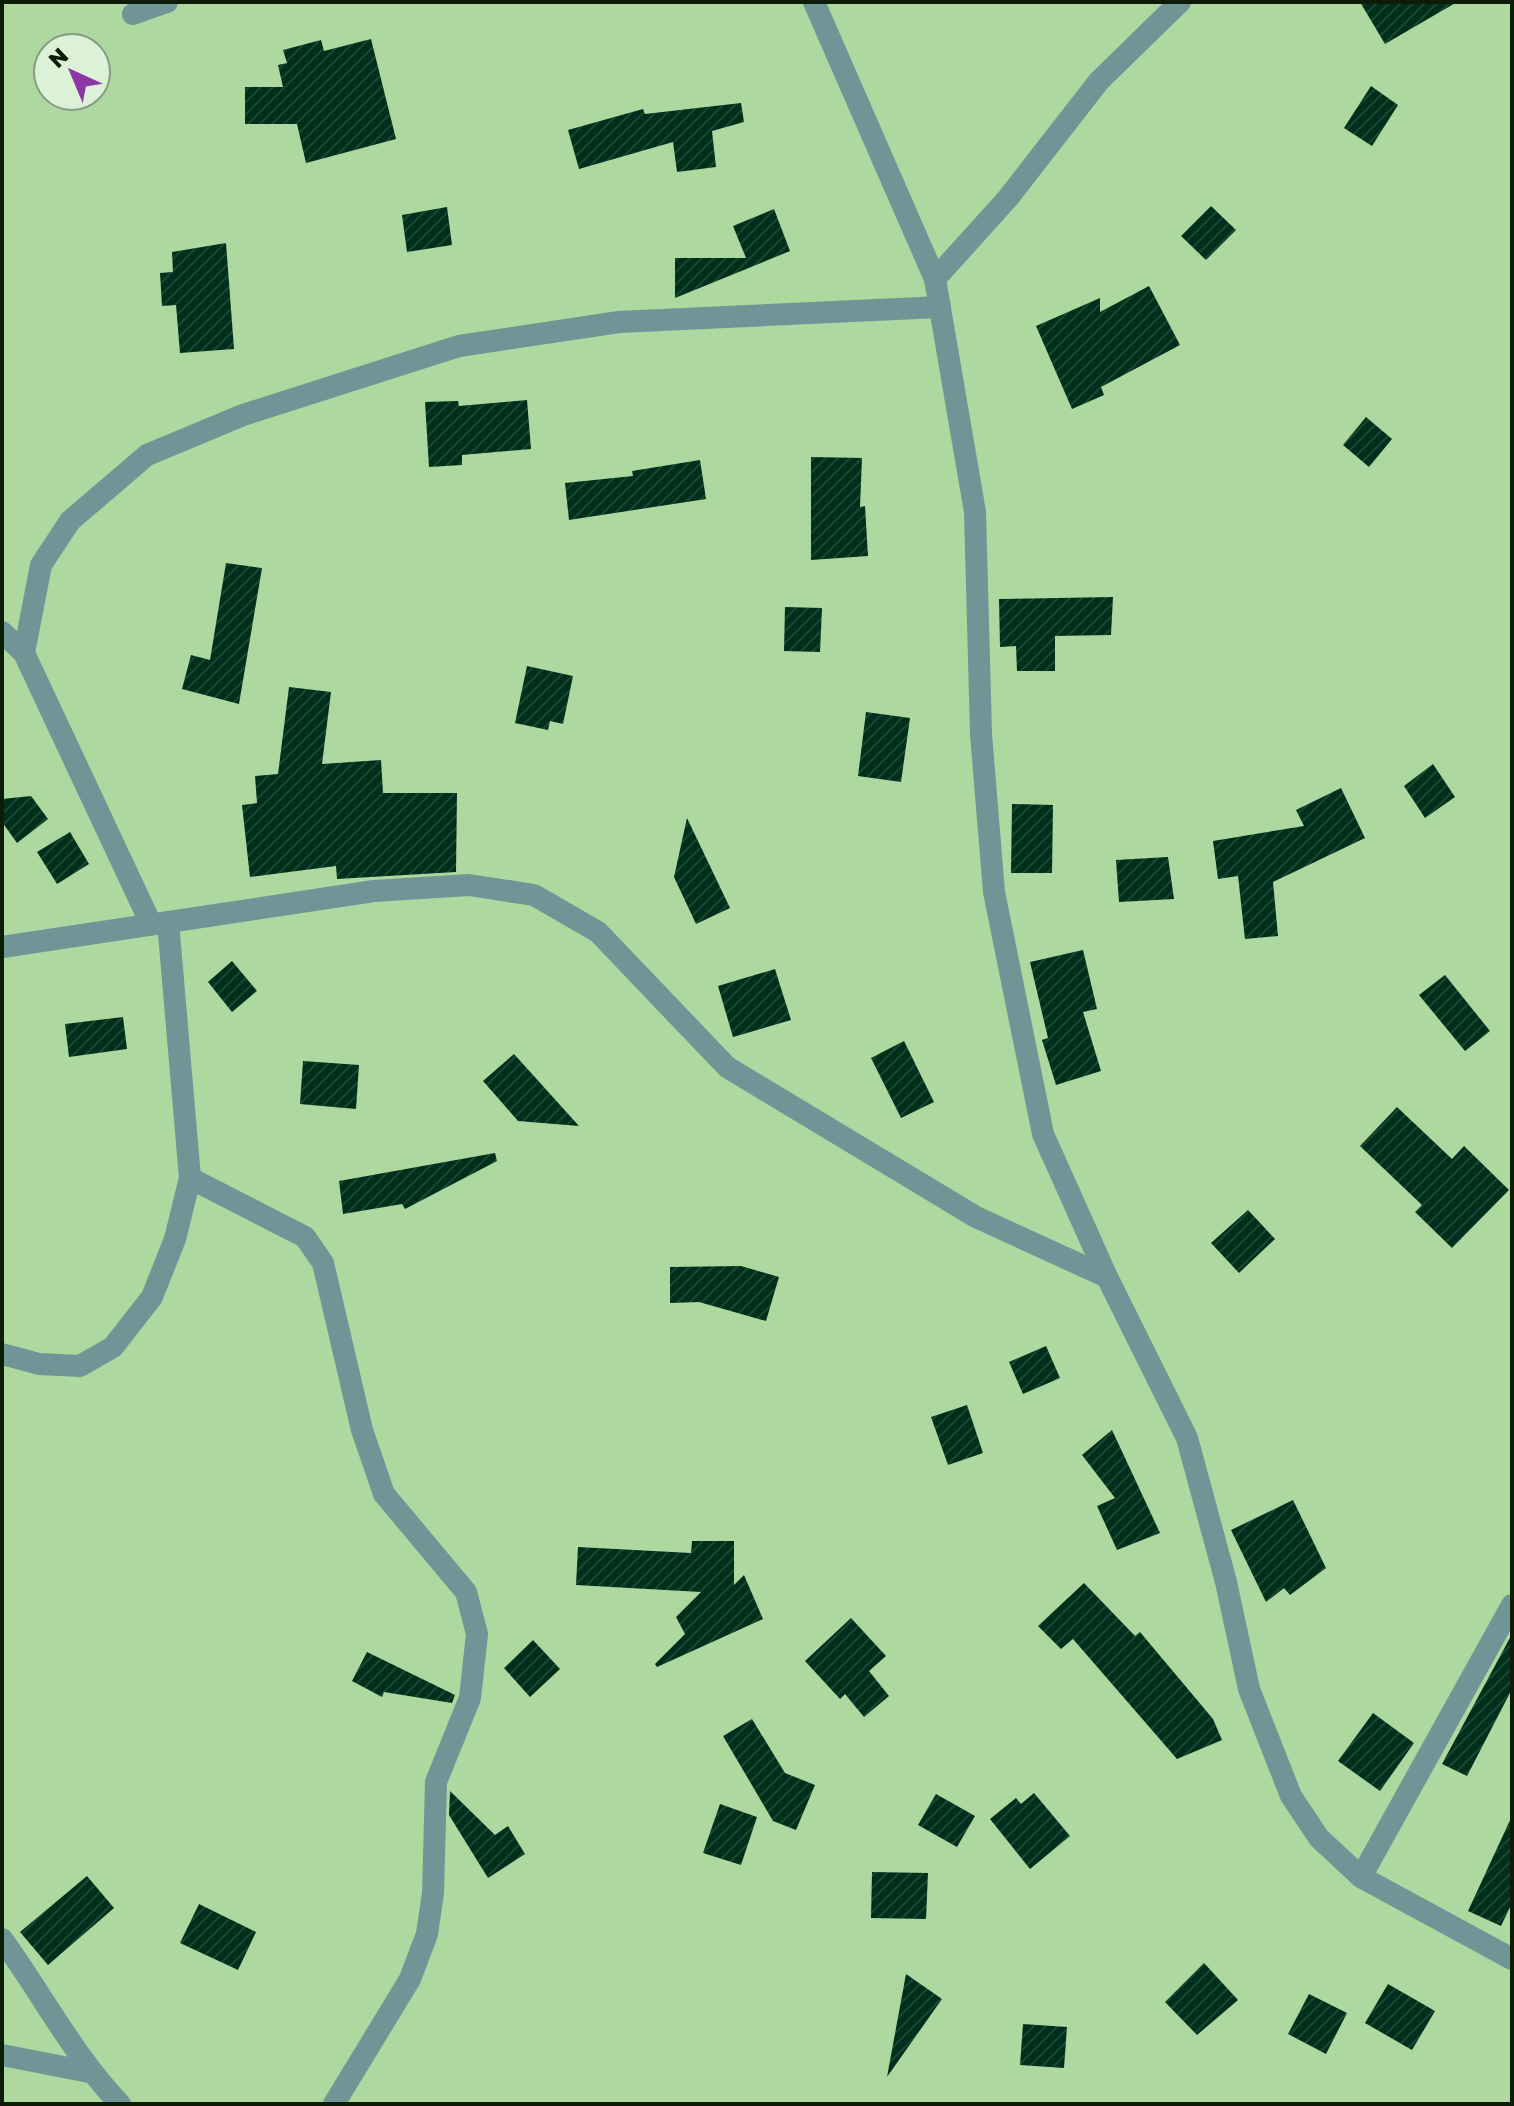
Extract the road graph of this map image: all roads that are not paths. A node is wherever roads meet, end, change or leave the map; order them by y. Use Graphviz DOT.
graph roads {
  1 [pos="167,2"];
  2 [pos="814,2"];
  3 [pos="1180,2"];
  4 [pos="133,14"];
  5 [pos="935,279"];
  6 [pos="940,307"];
  7 [pos="2,632"];
  8 [pos="24,653"];
  9 [pos="160,923"];
  10 [pos="2,947"];
  11 [pos="190,1178"];
  12 [pos="1107,1277"];
  13 [pos="2,1354"];
  14 [pos="1512,1605"];
  15 [pos="1361,1877"];
  16 [pos="2,1939"];
  17 [pos="1512,1959"];
  18 [pos="2,2055"];
  19 [pos="89,2072"];
  20 [pos="120,2104"];
  21 [pos="334,2104"];
  1 -- 4 [label="street"];
  2 -- 5 [label="street"];
  3 -- 5 [label="street"];
  5 -- 6 [label="street"];
  6 -- 8 [label="street"];
  6 -- 12 [label="street"];
  7 -- 8 [label="street"];
  8 -- 9 [label="street"];
  9 -- 10 [label="street"];
  9 -- 11 [label="street"];
  9 -- 12 [label="street"];
  11 -- 13 [label="street"];
  11 -- 21 [label="street"];
  12 -- 15 [label="street"];
  14 -- 15 [label="street"];
  15 -- 17 [label="street"];
  16 -- 19 [label="street"];
  18 -- 19 [label="street"];
  19 -- 20 [label="street"];
}
